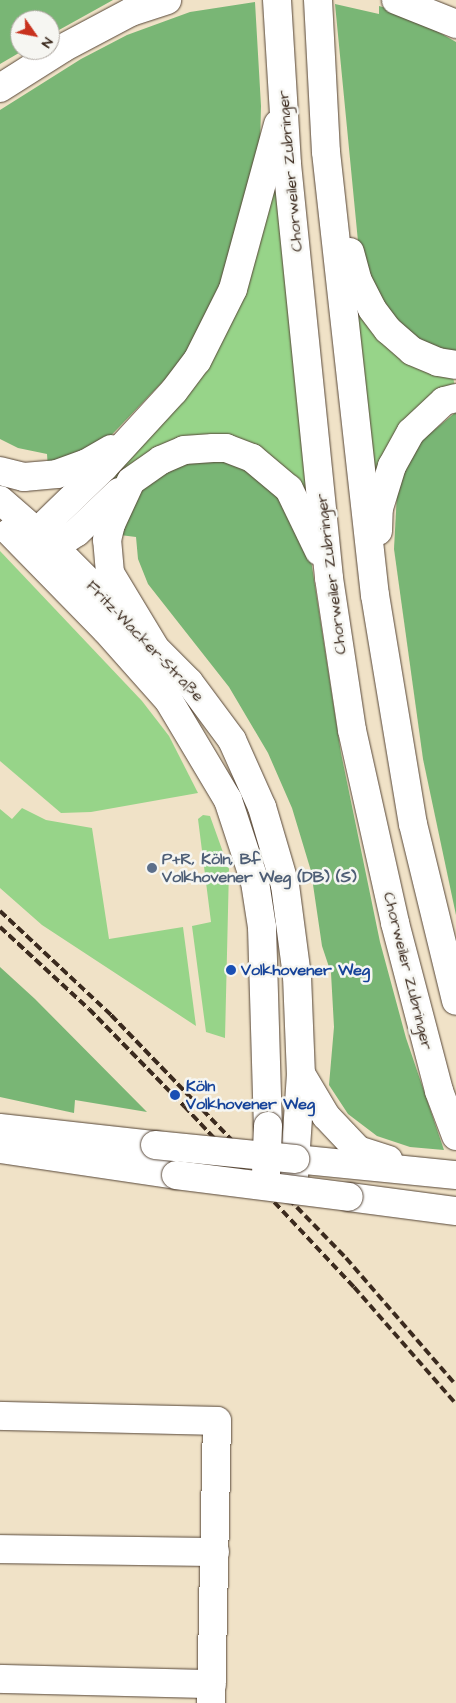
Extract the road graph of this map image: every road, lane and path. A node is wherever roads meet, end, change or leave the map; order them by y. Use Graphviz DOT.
graph roads {
  1 [pos="167,0"];
  2 [pos="277,0"];
  3 [pos="318,0"];
  4 [pos="396,0"];
  5 [pos="456,24"];
  6 [pos="0,88"];
  7 [pos="284,100"];
  8 [pos="326,152"];
  9 [pos="456,365"];
  10 [pos="456,398"];
  11 [pos="129,439"];
  12 [pos="0,471"];
  13 [pos="131,481"];
  14 [pos="0,500"];
  15 [pos="0,522"];
  16 [pos="40,548"];
  17 [pos="329,578"];
  18 [pos="375,595"];
  19 [pos="154,646"];
  20 [pos="456,1001"];
  21 [pos="301,1074"];
  22 [pos="0,1128"];
  23 [pos="456,1136"];
  24 [pos="0,1149"];
  25 [pos="304,1152"];
  26 [pos="267,1156"];
  27 [pos="415,1170"];
  28 [pos="452,1174"];
  29 [pos="265,1186"];
  30 [pos="293,1190"];
  31 [pos="456,1211"];
  32 [pos="0,1416"];
  33 [pos="0,1549"];
  34 [pos="214,1552"];
  35 [pos="0,1679"];
  36 [pos="212,1693"];
  1 -- 6 [label="main road"];
  2 -- 7 [label="main road, Chorweiler Zubringer"];
  3 -- 8 [label="main road"];
  4 -- 5 [label="main road"];
  7 -- 11 [label="main road"];
  7 -- 17 [label="main road, Chorweiler Zubringer"];
  8 -- 9 [label="main road"];
  8 -- 18 [label="main road"];
  10 -- 18 [label="main road"];
  11 -- 12 [label="main road"];
  11 -- 16 [label="main road"];
  13 -- 16 [label="main road"];
  13 -- 17 [label="main road"];
  13 -- 19 [label="main road"];
  14 -- 16 [label="main road, Fritz-Wacker-Straße"];
  15 -- 16 [label="main road, Fritz-Wacker-Straße"];
  16 -- 19 [label="main road, Fritz-Wacker-Straße"];
  16 -- 26 [label="main road, Fritz-Wacker-Straße, bridge"];
  17 -- 23 [label="main road, Chorweiler Zubringer"];
  18 -- 20 [label="main road"];
  19 -- 21 [label="main road, Fritz-Wacker-Straße"];
  21 -- 25 [label="main road, Fritz-Wacker-Straße"];
  21 -- 27 [label="main road"];
  22 -- 26 [label="main road, bridge"];
  24 -- 29 [label="main road, bridge"];
  25 -- 26 [label="main road, bridge"];
  25 -- 27 [label="main road"];
  25 -- 30 [label="main road, Fritz-Wacker-Straße"];
  26 -- 29 [label="main road, Fritz-Wacker-Straße, bridge"];
  27 -- 28 [label="main road"];
  29 -- 30 [label="main road, bridge"];
  30 -- 31 [label="main road, bridge"];
  32 -- 34 [label="main road"];
  33 -- 34 [label="main road"];
  34 -- 36 [label="main road"];
  35 -- 36 [label="main road"];
}
